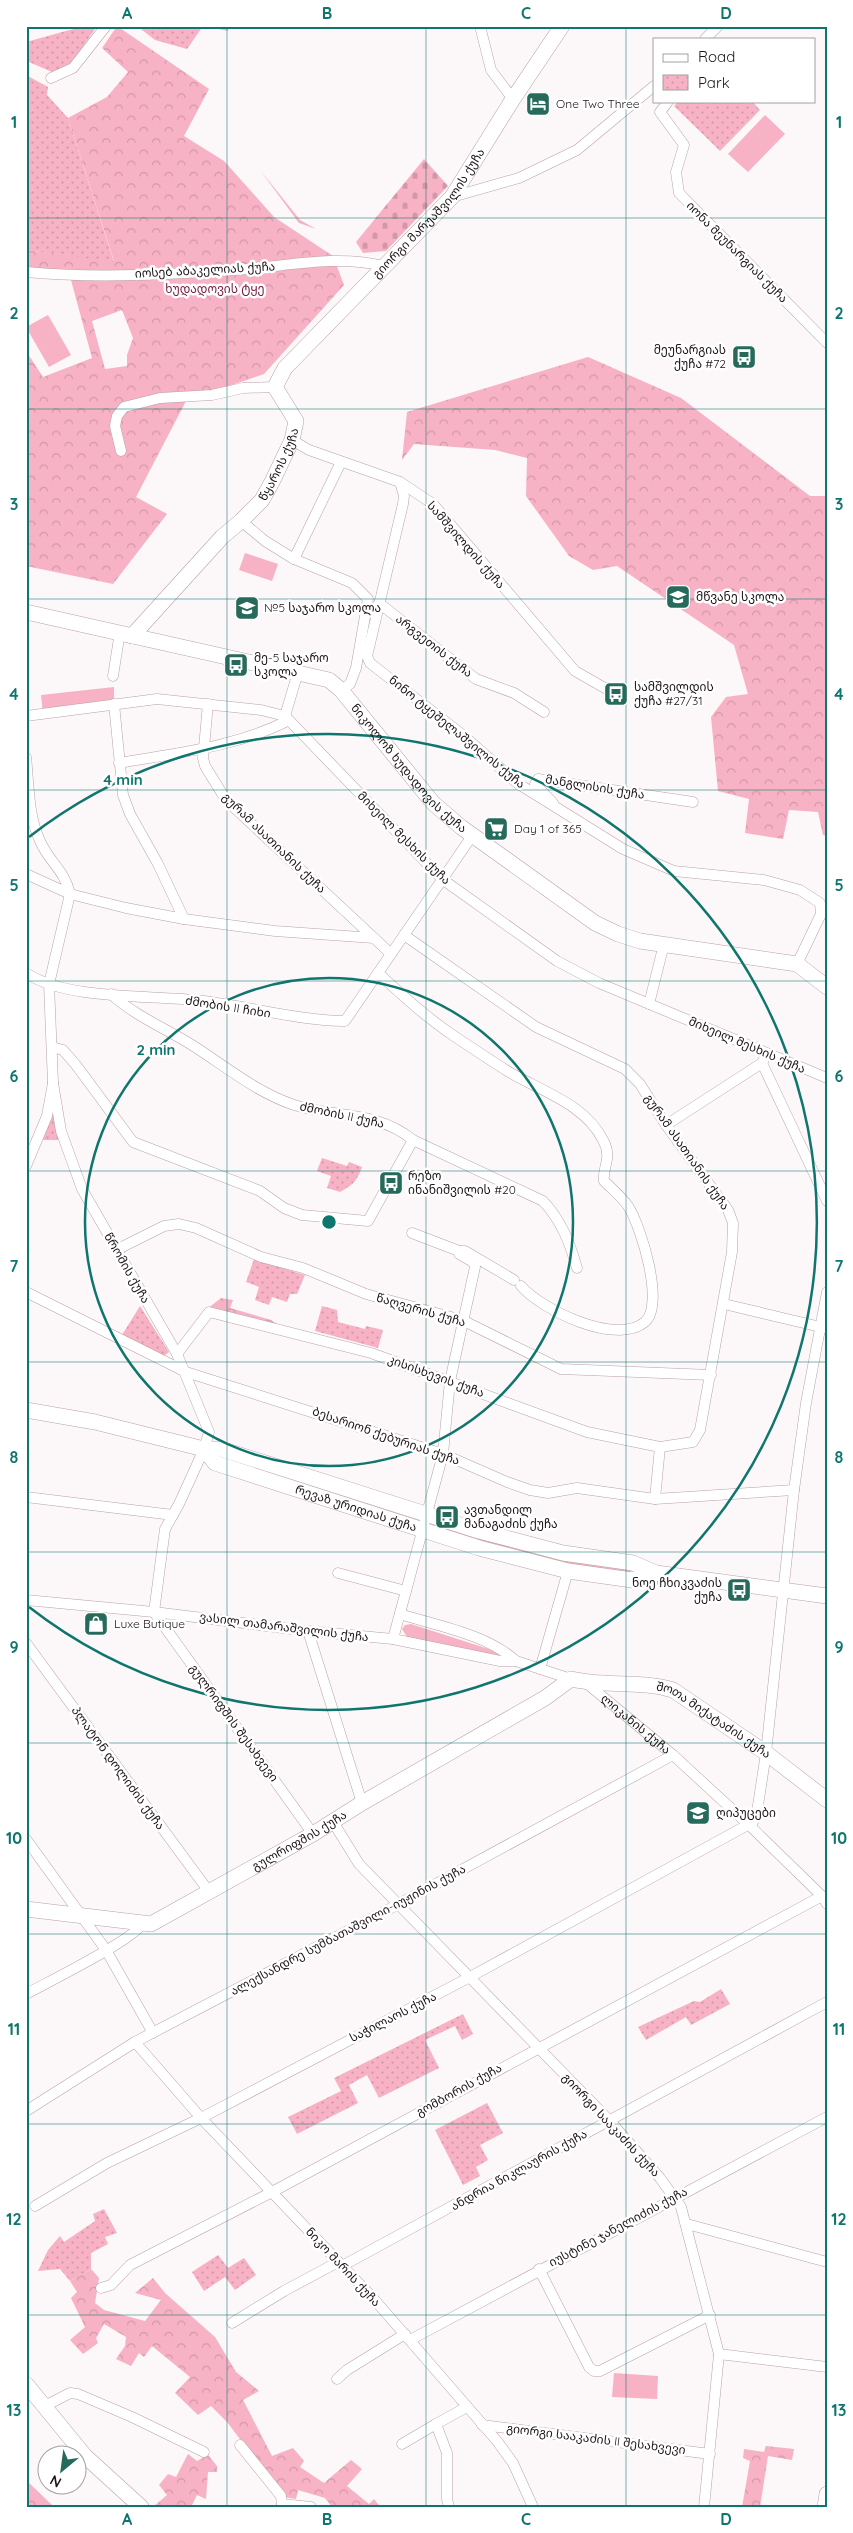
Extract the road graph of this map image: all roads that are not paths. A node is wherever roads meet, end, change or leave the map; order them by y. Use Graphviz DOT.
graph roads {
  1 [pos="106,26"];
  2 [pos="480,26"];
  3 [pos="562,26"];
  4 [pos="718,26"];
  5 [pos="706,38"];
  6 [pos="52,78"];
  7 [pos="653,89"];
  8 [pos="513,99"];
  9 [pos="666,102"];
  10 [pos="452,198"];
  11 [pos="384,266"];
  12 [pos="26,272"];
  13 [pos="827,343"];
  14 [pos="275,387"];
  15 [pos="292,440"];
  16 [pos="121,451"];
  17 [pos="341,462"];
  18 [pos="400,482"];
  19 [pos="241,521"];
  20 [pos="294,559"];
  21 [pos="379,603"];
  22 [pos="26,612"];
  23 [pos="126,634"];
  24 [pos="298,672"];
  25 [pos="113,676"];
  26 [pos="341,690"];
  27 [pos="610,690"];
  28 [pos="114,704"];
  29 [pos="208,704"];
  30 [pos="544,712"];
  31 [pos="26,716"];
  32 [pos="287,718"];
  33 [pos="204,748"];
  34 [pos="26,757"];
  35 [pos="119,763"];
  36 [pos="693,802"];
  37 [pos="559,810"];
  38 [pos="472,836"];
  39 [pos="26,874"];
  40 [pos="442,879"];
  41 [pos="70,894"];
  42 [pos="184,919"];
  43 [pos="404,935"];
  44 [pos="374,938"];
  45 [pos="664,944"];
  46 [pos="391,954"];
  47 [pos="797,964"];
  48 [pos="26,973"];
  49 [pos="378,973"];
  50 [pos="49,984"];
  51 [pos="827,987"];
  52 [pos="112,994"];
  53 [pos="649,1004"];
  54 [pos="52,1047"];
  55 [pos="764,1058"];
  56 [pos="827,1078"];
  57 [pos="53,1083"];
  58 [pos="666,1125"];
  59 [pos="412,1140"];
  60 [pos="26,1166"];
  61 [pos="827,1201"];
  62 [pos="412,1233"];
  63 [pos="116,1250"];
  64 [pos="459,1251"];
  65 [pos="577,1268"];
  66 [pos="26,1292"];
  67 [pos="827,1292"];
  68 [pos="724,1304"];
  69 [pos="462,1320"];
  70 [pos="823,1328"];
  71 [pos="177,1354"];
  72 [pos="186,1372"];
  73 [pos="711,1375"];
  74 [pos="450,1381"];
  75 [pos="26,1410"];
  76 [pos="660,1447"];
  77 [pos="204,1448"];
  78 [pos="444,1454"];
  79 [pos="794,1490"];
  80 [pos="26,1497"];
  81 [pos="655,1499"];
  82 [pos="428,1514"];
  83 [pos="173,1515"];
  84 [pos="423,1530"];
  85 [pos="634,1563"];
  86 [pos="568,1571"];
  87 [pos="338,1573"];
  88 [pos="656,1573"];
  89 [pos="632,1580"];
  90 [pos="784,1589"];
  91 [pos="406,1591"];
  92 [pos="827,1596"];
  93 [pos="26,1600"];
  94 [pos="154,1612"];
  95 [pos="400,1614"];
  96 [pos="308,1632"];
  97 [pos="393,1639"];
  98 [pos="26,1643"];
  99 [pos="516,1661"];
  100 [pos="540,1669"];
  101 [pos="577,1680"];
  102 [pos="766,1753"];
  103 [pos="673,1755"];
  104 [pos="827,1800"];
  105 [pos="362,1803"];
  106 [pos="333,1822"];
  107 [pos="749,1825"];
  108 [pos="314,1834"];
  109 [pos="26,1839"];
  110 [pos="210,1892"];
  111 [pos="824,1900"];
  112 [pos="397,1905"];
  113 [pos="26,1909"];
  114 [pos="81,1915"];
  115 [pos="140,1925"];
  116 [pos="106,1950"];
  117 [pos="470,1977"];
  118 [pos="26,1994"];
  119 [pos="827,2002"];
  120 [pos="153,2033"];
  121 [pos="134,2042"];
  122 [pos="538,2047"];
  123 [pos="26,2111"];
  124 [pos="827,2117"];
  125 [pos="202,2118"];
  126 [pos="609,2120"];
  127 [pos="272,2192"];
  128 [pos="675,2197"];
  129 [pos="35,2206"];
  130 [pos="687,2224"];
  131 [pos="827,2262"];
  132 [pos="340,2264"];
  133 [pos="540,2269"];
  134 [pos="100,2288"];
  135 [pos="710,2315"];
  136 [pos="232,2323"];
  137 [pos="407,2337"];
  138 [pos="719,2354"];
  139 [pos="827,2367"];
  140 [pos="337,2379"];
  141 [pos="26,2384"];
  142 [pos="45,2406"];
  143 [pos="467,2407"];
  144 [pos="436,2424"];
  145 [pos="482,2425"];
  146 [pos="402,2444"];
  147 [pos="240,2445"];
  148 [pos="204,2452"];
  149 [pos="710,2454"];
  150 [pos="827,2494"];
  151 [pos="282,2505"];
  152 [pos="141,2507"];
  153 [pos="311,2507"];
  154 [pos="449,2507"];
  155 [pos="533,2507"];
  156 [pos="704,2507"];
  157 [pos="825,2507"];
  1 -- 6 [label="street"];
  2 -- 8 [label="street"];
  3 -- 8 [label="street, გიორგი მარუაშვილის ქუჩა"];
  4 -- 5 [label="street"];
  7 -- 10 [label="street"];
  8 -- 10 [label="street, გიორგი მარუაშვილის ქუჩა"];
  9 -- 13 [label="street, იონა მეუნარგიას ქუჩა"];
  10 -- 11 [label="street, გიორგი მარუაშვილის ქუჩა"];
  11 -- 12 [label="street, იოსებ აბაკელიას ქუჩა"];
  11 -- 14 [label="street, გიორგი მარუაშვილის ქუჩა"];
  14 -- 15 [label="street, წყაროს ქუჩა"];
  14 -- 16 [label="street"];
  15 -- 17 [label="street, სამშვილდის ქუჩა"];
  15 -- 19 [label="street, წყაროს ქუჩა"];
  17 -- 18 [label="street, სამშვილდის ქუჩა"];
  17 -- 20 [label="street"];
  18 -- 21 [label="street, ნინო ტყეშელაშვილის ქუჩა"];
  18 -- 27 [label="street, სამშვილდის ქუჩა"];
  19 -- 20 [label="street"];
  19 -- 23 [label="street, წყაროს ქუჩა"];
  20 -- 26 [label="street"];
  21 -- 30 [label="street, არგვეთის ქუჩა"];
  21 -- 37 [label="street, ნინო ტყეშელაშვილის ქუჩა"];
  22 -- 23 [label="street, ნიკოლოზ ხუდადოვის ქუჩა"];
  23 -- 24 [label="street, ნიკოლოზ ხუდადოვის ქუჩა"];
  23 -- 25 [label="street"];
  24 -- 26 [label="street, ნიკოლოზ ხუდადოვის ქუჩა"];
  24 -- 32 [label="street"];
  26 -- 38 [label="street, ნიკოლოზ ხუდადოვის ქუჩა"];
  28 -- 29 [label="street"];
  28 -- 31 [label="street"];
  28 -- 35 [label="street"];
  29 -- 32 [label="street"];
  29 -- 33 [label="street, გურამ ასათიანის ქუჩა"];
  32 -- 33 [label="street"];
  32 -- 40 [label="street, მიხეილ მესხის ქუჩა"];
  33 -- 35 [label="street"];
  33 -- 44 [label="street, გურამ ასათიანის ქუჩა"];
  34 -- 41 [label="street"];
  35 -- 42 [label="street"];
  36 -- 37 [label="street, მანგლისის ქუჩა"];
  37 -- 47 [label="street, ნინო ტყეშელაშვილის ქუჩა"];
  38 -- 40 [label="street"];
  38 -- 45 [label="street, ნიკოლოზ ხუდადოვის ქუჩა"];
  39 -- 41 [label="street"];
  40 -- 43 [label="street"];
  40 -- 53 [label="street, მიხეილ მესხის ქუჩა"];
  41 -- 42 [label="street"];
  41 -- 50 [label="street"];
  42 -- 44 [label="street"];
  43 -- 46 [label="street"];
  43 -- 58 [label="street, გურამ ასათიანის ქუჩა"];
  44 -- 46 [label="street, გურამ ასათიანის ქუჩა"];
  45 -- 47 [label="street, ნიკოლოზ ხუდადოვის ქუჩა"];
  45 -- 53 [label="street"];
  46 -- 49 [label="street"];
  47 -- 51 [label="street, ნიკოლოზ ხუდადოვის ქუჩა"];
  48 -- 50 [label="street, ძმობის II ქუჩა"];
  49 -- 52 [label="street, ძმობის II ჩიხი"];
  49 -- 64 [label="street"];
  50 -- 52 [label="street, ძმობის II ქუჩა"];
  50 -- 54 [label="street"];
  52 -- 59 [label="street, ძმობის II ქუჩა"];
  53 -- 55 [label="street, მიხეილ მესხის ქუჩა"];
  54 -- 57 [label="street"];
  54 -- 59 [label="street"];
  55 -- 56 [label="street, მიხეილ მესხის ქუჩა"];
  55 -- 58 [label="street"];
  55 -- 61 [label="street"];
  57 -- 60 [label="street"];
  57 -- 63 [label="street, წრომის ქუჩა"];
  58 -- 68 [label="street, გურამ ასათიანის ქუჩა"];
  59 -- 65 [label="street, ძმობის II ქუჩა"];
  62 -- 64 [label="street"];
  63 -- 69 [label="street, წაღვერის ქუჩა"];
  63 -- 71 [label="street, წრომის ქუჩა"];
  64 -- 69 [label="street"];
  66 -- 72 [label="street, ბესარიონ ქებურიას ქუჩა"];
  67 -- 70 [label="street"];
  68 -- 70 [label="street"];
  68 -- 73 [label="street, გურამ ასათიანის ქუჩა"];
  69 -- 73 [label="street, წაღვერის ქუჩა"];
  69 -- 74 [label="street"];
  70 -- 79 [label="street"];
  71 -- 72 [label="street, წრომის ქუჩა"];
  71 -- 74 [label="street, კისისხევის ქუჩა"];
  72 -- 77 [label="street, წრომის ქუჩა"];
  72 -- 78 [label="street, ბესარიონ ქებურიას ქუჩა"];
  73 -- 76 [label="street, გურამ ასათიანის ქუჩა"];
  74 -- 76 [label="street, კისისხევის ქუჩა"];
  74 -- 78 [label="street"];
  75 -- 77 [label="street, რევაზ ურიდიას ქუჩა"];
  76 -- 81 [label="street"];
  77 -- 82 [label="street, რევაზ ურიდიას ქუჩა"];
  77 -- 83 [label="street, წრომის ქუჩა"];
  77 -- 84 [label="street, რევაზ ურიდიას ქუჩა"];
  78 -- 81 [label="street, ბესარიონ ქებურიას ქუჩა"];
  78 -- 82 [label="street"];
  79 -- 81 [label="street, ბესარიონ ქებურიას ქუჩა"];
  79 -- 90 [label="street"];
  80 -- 83 [label="street"];
  82 -- 84 [label="street"];
  82 -- 85 [label="street, რევაზ ურიდიას ქუჩა"];
  83 -- 94 [label="street, წრომის ქუჩა"];
  84 -- 86 [label="street, რევაზ ურიდიას ქუჩა"];
  84 -- 91 [label="street"];
  85 -- 88 [label="street, რევაზ ურიდიას ქუჩა"];
  85 -- 89 [label="street"];
  86 -- 89 [label="street, რევაზ ურიდიას ქუჩა"];
  86 -- 100 [label="street"];
  87 -- 91 [label="street"];
  88 -- 89 [label="street, რევაზ ურიდიას ქუჩა"];
  88 -- 90 [label="street, რევაზ ურიდიას ქუჩა"];
  90 -- 92 [label="street, რევაზ ურიდიას ქუჩა"];
  90 -- 102 [label="street"];
  91 -- 95 [label="street"];
  93 -- 94 [label="street, ვასილ თამარაშვილის ქუჩა"];
  94 -- 96 [label="street, ვასილ თამარაშვილის ქუჩა"];
  94 -- 108 [label="street, გულრიფშის შესახვევი"];
  95 -- 97 [label="street"];
  95 -- 99 [label="street"];
  96 -- 97 [label="street, ვასილ თამარაშვილის ქუჩა"];
  96 -- 105 [label="street"];
  97 -- 99 [label="street, ლიკანის ქუჩა"];
  98 -- 110 [label="street, პლატონ დოლიძის ქუჩა"];
  99 -- 100 [label="street, ლიკანის ქუჩა"];
  100 -- 101 [label="street, ლიკანის ქუჩა"];
  101 -- 102 [label="street, შოთა მიქატაძის ქუჩა"];
  101 -- 103 [label="street, ლიკანის ქუჩა"];
  101 -- 105 [label="street, გულრიფშის ქუჩა"];
  102 -- 104 [label="street, შოთა მიქატაძის ქუჩა"];
  102 -- 107 [label="street"];
  103 -- 107 [label="street, ლიკანის ქუჩა"];
  103 -- 112 [label="street, ალექსანდრე სუმბათაშვილი-იუჟინის ქუჩა"];
  105 -- 106 [label="street, გულრიფშის ქუჩა"];
  106 -- 108 [label="street, გულრიფშის ქუჩა"];
  106 -- 112 [label="street, გიორგი სააკაძის ქუჩა"];
  107 -- 111 [label="street, ლიკანის ქუჩა"];
  107 -- 117 [label="street, საჭილაოს ქუჩა"];
  108 -- 110 [label="street, გულრიფშის ქუჩა"];
  109 -- 114 [label="street"];
  110 -- 115 [label="street, გულრიფშის ქუჩა"];
  111 -- 122 [label="street, გომბორის ქუჩა"];
  112 -- 117 [label="street, გიორგი სააკაძის ქუჩა"];
  112 -- 120 [label="street, ალექსანდრე სუმბათაშვილი-იუჟინის ქუჩა"];
  113 -- 114 [label="street"];
  114 -- 115 [label="street"];
  114 -- 116 [label="street"];
  115 -- 116 [label="street, გულრიფშის ქუჩა"];
  116 -- 118 [label="street, გულრიფშის ქუჩა"];
  116 -- 120 [label="street"];
  117 -- 122 [label="street, გიორგი სააკაძის ქუჩა"];
  117 -- 125 [label="street, საჭილაოს ქუჩა"];
  119 -- 126 [label="street, ანდრია წიკლაურის ქუჩა"];
  120 -- 121 [label="street, ალექსანდრე სუმბათაშვილი-იუჟინის ქუჩა"];
  121 -- 123 [label="street, ალექსანდრე სუმბათაშვილი-იუჟინის ქუჩა"];
  121 -- 125 [label="street, ნიკო მარის ქუჩა"];
  122 -- 126 [label="street, გიორგი სააკაძის ქუჩა"];
  122 -- 127 [label="street, გომბორის ქუჩა"];
  124 -- 128 [label="street, იუსტინე ჯანელიძის ქუჩა"];
  125 -- 127 [label="street, ნიკო მარის ქუჩა"];
  125 -- 129 [label="street, საჭილაოს ქუჩა"];
  126 -- 128 [label="street, გიორგი სააკაძის ქუჩა"];
  126 -- 132 [label="street, ანდრია წიკლაურის ქუჩა"];
  127 -- 132 [label="street, ნიკო მარის ქუჩა"];
  127 -- 134 [label="street, გომბორის ქუჩა"];
  128 -- 130 [label="street, გიორგი სააკაძის ქუჩა"];
  128 -- 133 [label="street, იუსტინე ჯანელიძის ქუჩა"];
  130 -- 131 [label="street"];
  130 -- 135 [label="street, გიორგი სააკაძის ქუჩა"];
  132 -- 136 [label="street, ანდრია წიკლაურის ქუჩა"];
  132 -- 137 [label="street, ნიკო მარის ქუჩა"];
  133 -- 135 [label="street"];
  133 -- 137 [label="street, იუსტინე ჯანელიძის ქუჩა"];
  135 -- 138 [label="street, გიორგი სააკაძის ქუჩა"];
  137 -- 140 [label="street, იუსტინე ჯანელიძის ქუჩა"];
  137 -- 143 [label="street, ნიკო მარის ქუჩა"];
  138 -- 139 [label="street"];
  138 -- 149 [label="street, გიორგი სააკაძის ქუჩა"];
  141 -- 142 [label="street"];
  142 -- 148 [label="street"];
  142 -- 152 [label="street"];
  143 -- 144 [label="street"];
  143 -- 145 [label="street, ნიკო მარის ქუჩა"];
  144 -- 146 [label="street"];
  144 -- 154 [label="street"];
  145 -- 149 [label="street, გიორგი სააკაძის II შესახვევი"];
  145 -- 155 [label="street, ნიკო მარის ქუჩა"];
  147 -- 151 [label="street"];
  149 -- 156 [label="street, გიორგი სააკაძის ქუჩა"];
  150 -- 157 [label="street"];
  151 -- 153 [label="street"];
}
